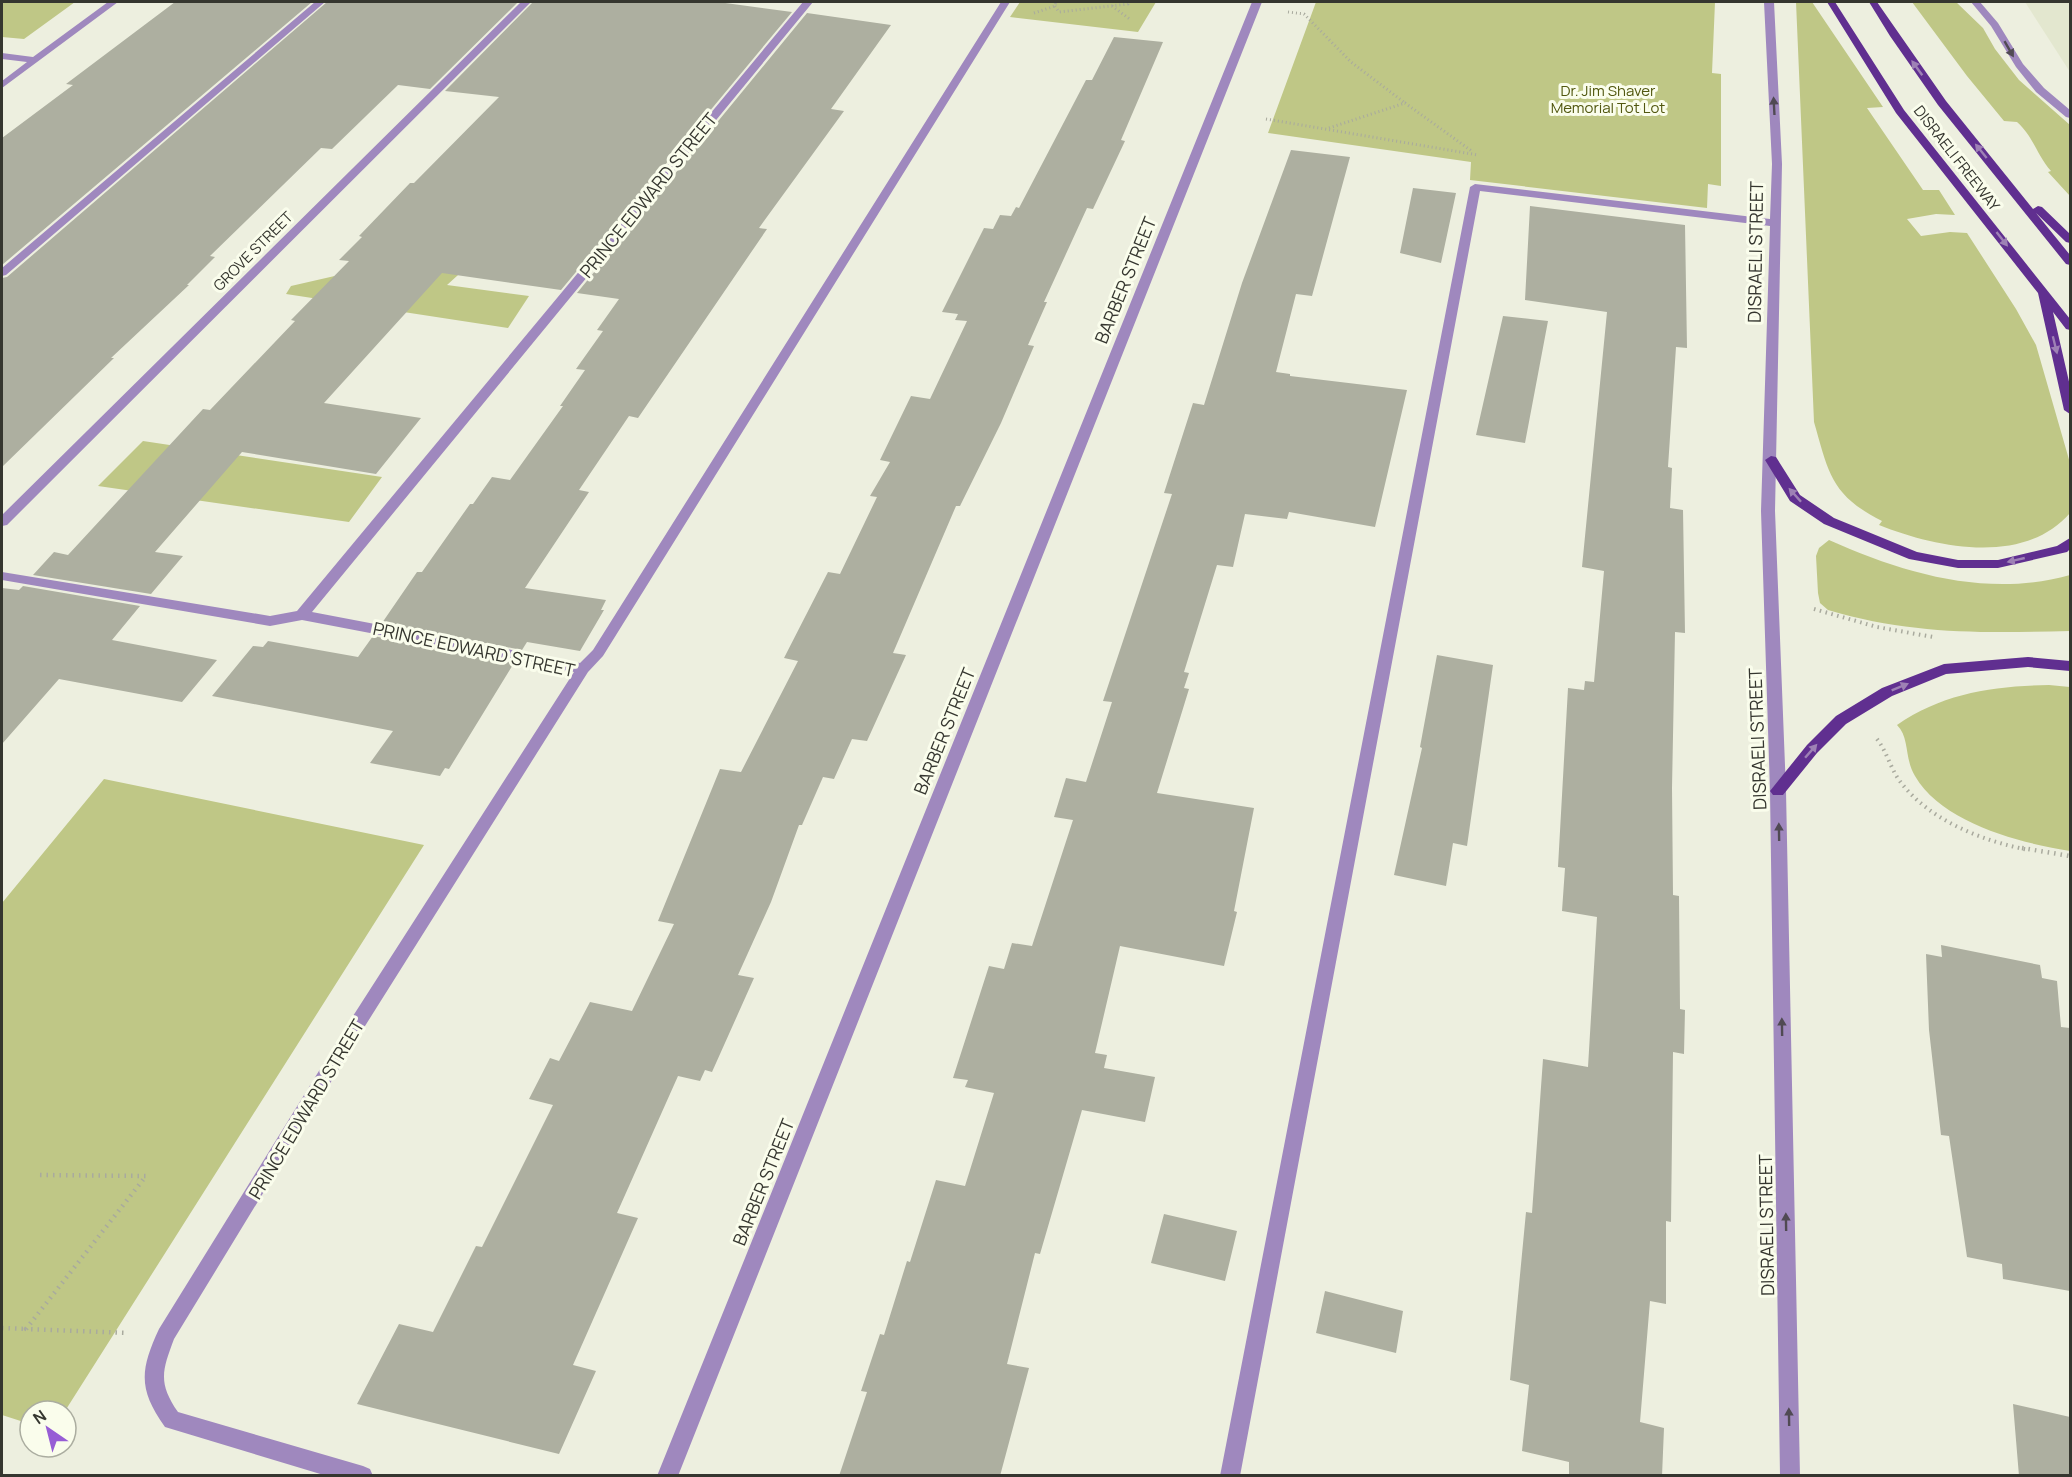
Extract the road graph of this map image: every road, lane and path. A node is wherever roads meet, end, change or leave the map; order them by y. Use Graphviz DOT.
graph roads {
  1 [pos="113,2"];
  2 [pos="320,2"];
  3 [pos="526,2"];
  4 [pos="808,2"];
  5 [pos="1006,2"];
  6 [pos="1128,2"];
  7 [pos="1257,2"];
  8 [pos="1769,2"];
  9 [pos="1831,2"];
  10 [pos="1873,2"];
  11 [pos="1975,2"];
  12 [pos="1055,6"];
  13 [pos="1112,6"];
  14 [pos="1304,14"];
  15 [pos="1131,20"];
  16 [pos="2,56"];
  17 [pos="35,60"];
  18 [pos="2,85"];
  19 [pos="1405,103"];
  20 [pos="2070,115"];
  21 [pos="1266,119"];
  22 [pos="1327,129"];
  23 [pos="1476,154"];
  24 [pos="1997,172"];
  25 [pos="1535,194"];
  26 [pos="1775,223"];
  27 [pos="2070,240"];
  28 [pos="2070,262"];
  29 [pos="2,273"];
  30 [pos="2041,288"];
  31 [pos="2070,326"];
  32 [pos="2070,410"];
  33 [pos="1771,460"];
  34 [pos="2,522"];
  35 [pos="2070,542"];
  36 [pos="2,576"];
  37 [pos="1814,609"];
  38 [pos="302,615"];
  39 [pos="1944,639"];
  40 [pos="2070,666"];
  41 [pos="583,669"];
  42 [pos="1874,736"];
  43 [pos="1778,791"];
  44 [pos="2070,856"];
  45 [pos="40,1175"];
  46 [pos="2,1328"];
  47 [pos="26,1329"];
  48 [pos="166,1335"];
  49 [pos="363,1476"];
  50 [pos="667,1476"];
  51 [pos="1230,1476"];
  52 [pos="1790,1476"];
  1 -- 17 [label="street"];
  2 -- 29 [label="street"];
  3 -- 34 [label="street, GROVE STREET"];
  4 -- 38 [label="street, PRINCE EDWARD STREET"];
  5 -- 41 [label="street"];
  6 -- 13 [label="path"];
  7 -- 50 [label="street, BARBER STREET"];
  26 -- 8 [label="street, DISRAELI STREET, one-way"];
  9 -- 30 [label="main road, DISRAELI FREEWAY, one-way"];
  24 -- 10 [label="main road, DISRAELI FREEWAY, one-way"];
  11 -- 20 [label="street, one-way"];
  12 -- 13 [label="path"];
  13 -- 15 [label="path"];
  14 -- 19 [label="path"];
  16 -- 17 [label="street"];
  17 -- 18 [label="street"];
  19 -- 22 [label="path"];
  19 -- 23 [label="path"];
  21 -- 22 [label="path"];
  22 -- 23 [label="path"];
  23 -- 25 [label="path"];
  24 -- 27 [label="main road"];
  24 -- 28 [label="main road, DISRAELI FREEWAY"];
  25 -- 26 [label="street"];
  25 -- 51 [label="street"];
  26 -- 33 [label="street, DISRAELI STREET"];
  30 -- 31 [label="main road, DISRAELI FREEWAY"];
  30 -- 32 [label="main road, one-way"];
  35 -- 33 [label="main road, one-way"];
  33 -- 43 [label="street, DISRAELI STREET"];
  36 -- 38 [label="street"];
  37 -- 39 [label="path"];
  38 -- 41 [label="street, PRINCE EDWARD STREET"];
  43 -- 40 [label="main road, one-way"];
  41 -- 48 [label="street, PRINCE EDWARD STREET"];
  42 -- 44 [label="path"];
  52 -- 43 [label="street, DISRAELI STREET, one-way"];
  45 -- 47 [label="path"];
  46 -- 47 [label="path"];
  47 -- 48 [label="path"];
  48 -- 49 [label="street, PRINCE EDWARD STREET"];
}
